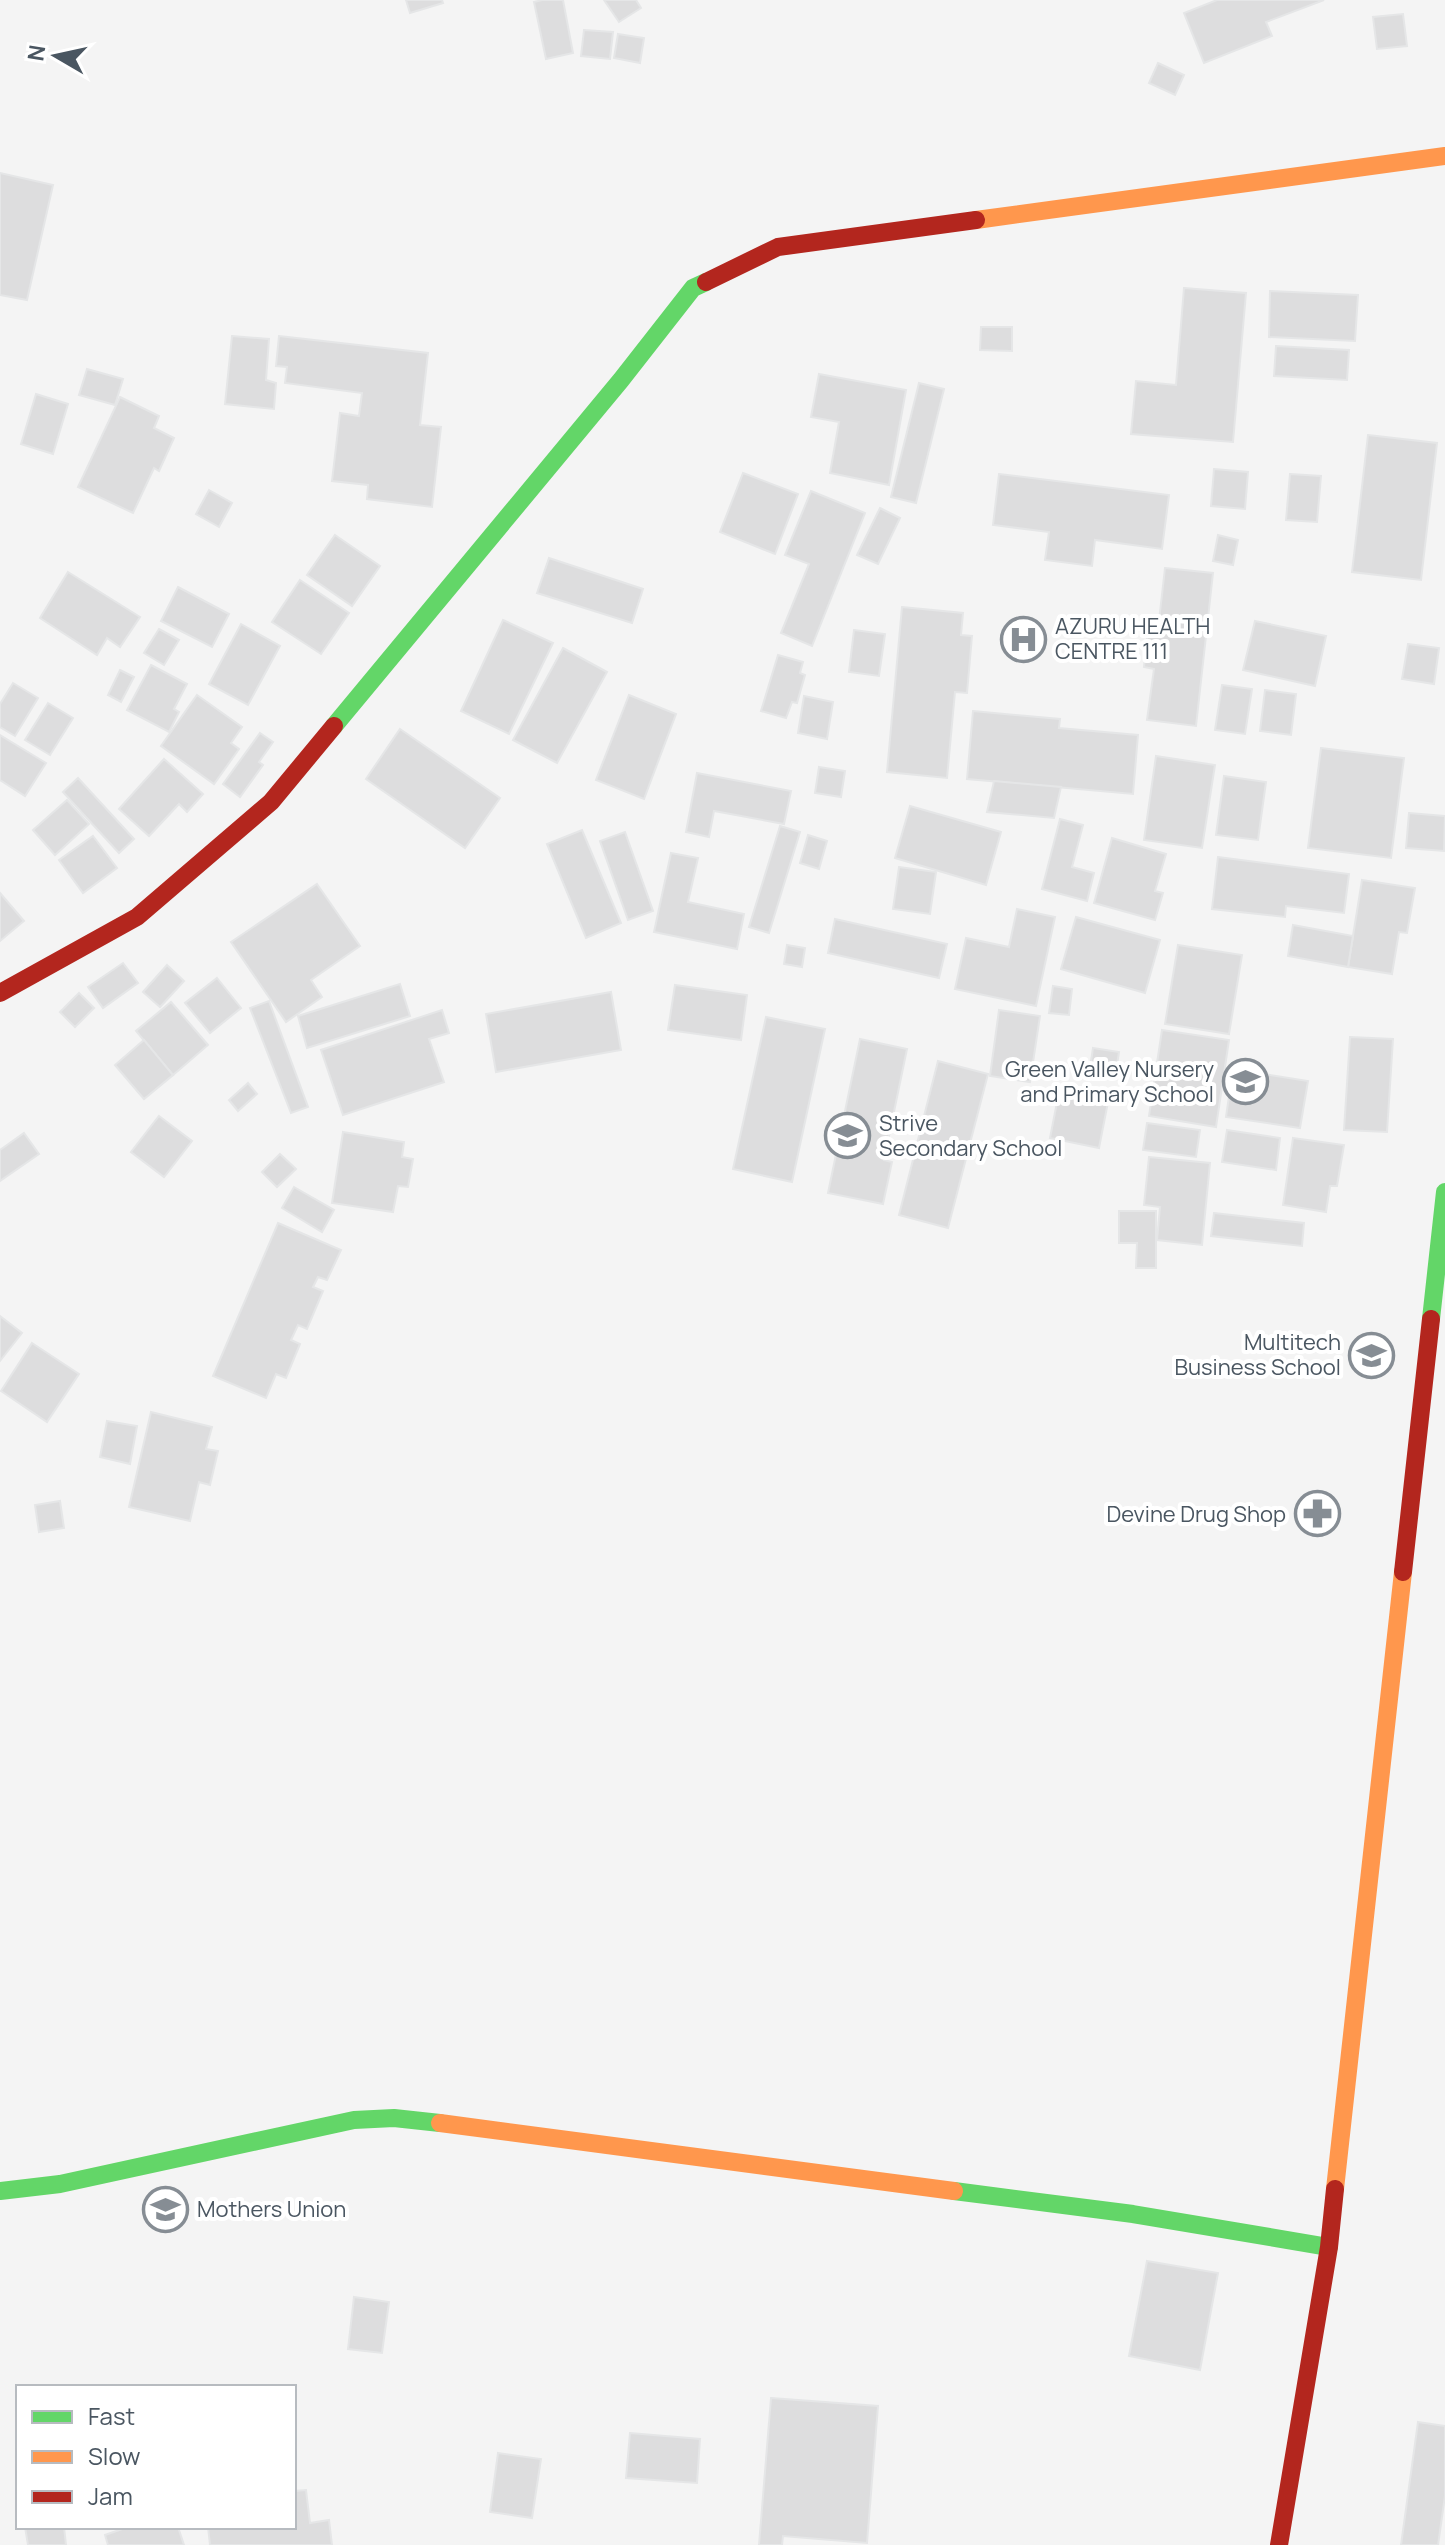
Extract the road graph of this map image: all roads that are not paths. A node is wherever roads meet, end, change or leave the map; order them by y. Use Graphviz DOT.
graph roads {
  1 [pos="1445,156"];
  2 [pos="0,993"];
  3 [pos="1445,1192"];
  4 [pos="0,2191"];
  5 [pos="1329,2247"];
  6 [pos="1279,2545"];
  1 -- 2 [label="street"];
  3 -- 5 [label="street"];
  4 -- 5 [label="street"];
  5 -- 6 [label="street"];
}
